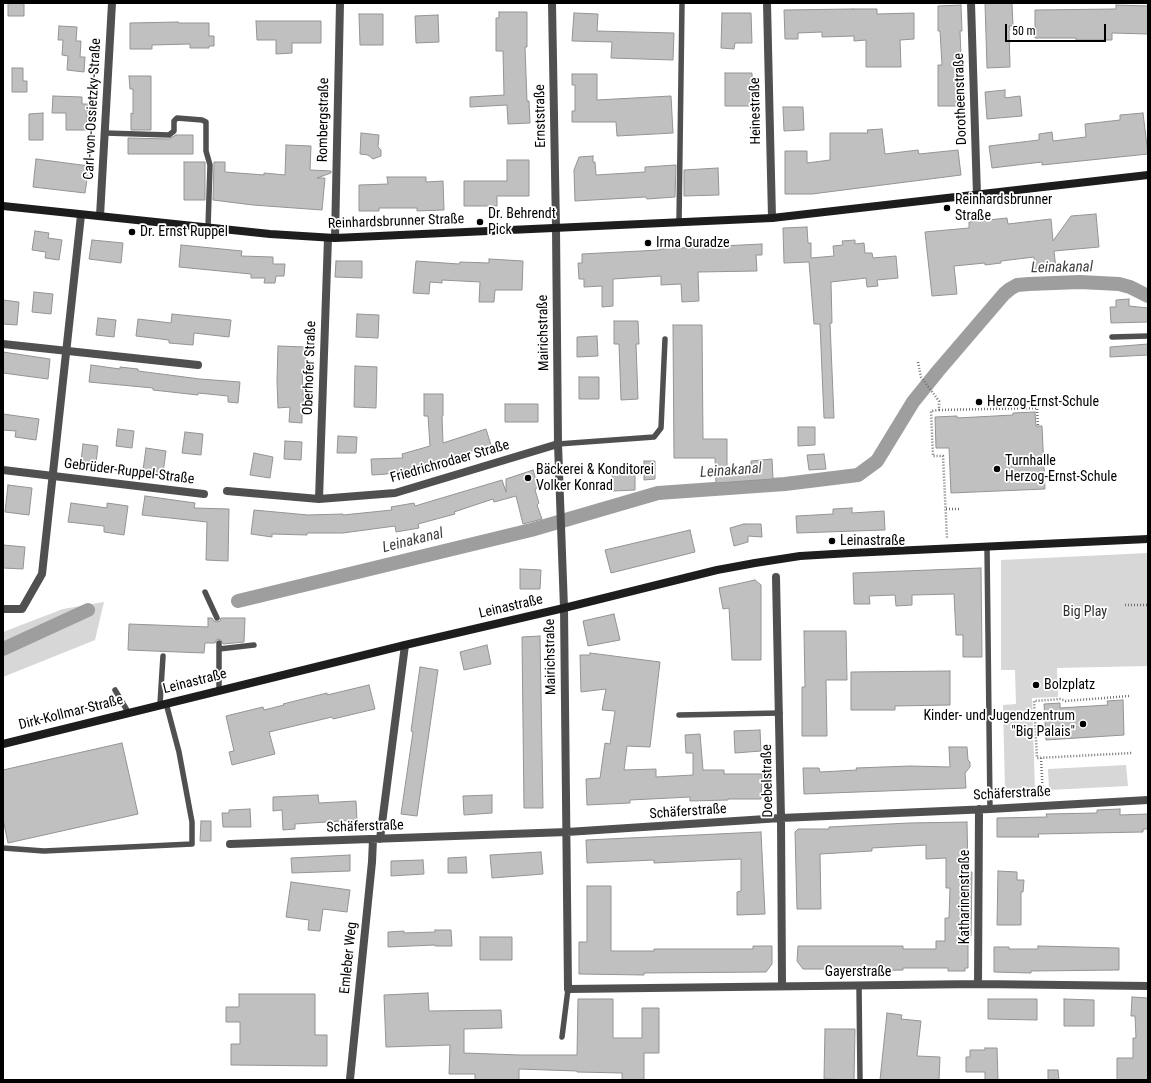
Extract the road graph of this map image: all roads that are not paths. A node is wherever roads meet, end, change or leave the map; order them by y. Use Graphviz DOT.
graph roads {
  1 [pos="112,3"];
  2 [pos="340,3"];
  3 [pos="552,3"];
  4 [pos="682,3"];
  5 [pos="767,3"];
  6 [pos="971,3"];
  7 [pos="104,133"];
  8 [pos="1148,175"];
  9 [pos="977,195"];
  10 [pos="3,206"];
  11 [pos="81,215"];
  12 [pos="100,216"];
  13 [pos="772,218"];
  14 [pos="679,222"];
  15 [pos="208,228"];
  16 [pos="556,228"];
  17 [pos="331,238"];
  18 [pos="1148,336"];
  19 [pos="1112,337"];
  20 [pos="664,339"];
  21 [pos="3,344"];
  22 [pos="66,351"];
  23 [pos="198,365"];
  24 [pos="558,444"];
  25 [pos="3,470"];
  26 [pos="52,476"];
  27 [pos="227,491"];
  28 [pos="204,494"];
  29 [pos="319,499"];
  30 [pos="1148,539"];
  31 [pos="987,546"];
  32 [pos="776,577"];
  33 [pos="205,592"];
  34 [pos="564,608"];
  35 [pos="3,609"];
  36 [pos="217,618"];
  37 [pos="254,645"];
  38 [pos="405,645"];
  39 [pos="163,656"];
  40 [pos="115,690"];
  41 [pos="219,690"];
  42 [pos="163,704"];
  43 [pos="146,708"];
  44 [pos="128,712"];
  45 [pos="780,713"];
  46 [pos="679,715"];
  47 [pos="3,744"];
  48 [pos="1148,800"];
  49 [pos="979,809"];
  50 [pos="990,809"];
  51 [pos="781,818"];
  52 [pos="567,832"];
  53 [pos="376,839"];
  54 [pos="230,844"];
  55 [pos="3,848"];
  56 [pos="978,984"];
  57 [pos="859,985"];
  58 [pos="782,986"];
  59 [pos="1148,986"];
  60 [pos="568,989"];
  61 [pos="562,1037"];
  62 [pos="350,1079"];
  63 [pos="860,1080"];
  1 -- 7 [label="street, Carl-von-Ossietzky-Straße"];
  2 -- 17 [label="street, Rombergstraße"];
  3 -- 16 [label="street, Ernststraße"];
  4 -- 14 [label="lane"];
  5 -- 13 [label="street, Heinestraße"];
  6 -- 9 [label="street, Dorotheenstraße"];
  7 -- 12 [label="street, Carl-von-Ossietzky-Straße"];
  7 -- 15 [label="lane"];
  8 -- 9 [label="street, Reinhardsbrunner Straße"];
  9 -- 13 [label="street, Reinhardsbrunner Straße"];
  10 -- 11 [label="street, Reinhardsbrunner Straße"];
  11 -- 12 [label="street, Reinhardsbrunner Straße"];
  11 -- 22 [label="street, Gebrüder-Ruppel-Straße"];
  12 -- 15 [label="street, Reinhardsbrunner Straße"];
  13 -- 14 [label="street, Reinhardsbrunner Straße"];
  14 -- 16 [label="street, Reinhardsbrunner Straße"];
  15 -- 17 [label="street, Reinhardsbrunner Straße"];
  16 -- 17 [label="street, Reinhardsbrunner Straße"];
  16 -- 24 [label="street, Mairichstraße"];
  17 -- 29 [label="street, Oberhofer Straße"];
  18 -- 19 [label="lane"];
  20 -- 24 [label="lane"];
  21 -- 22 [label="street"];
  22 -- 23 [label="street"];
  22 -- 26 [label="street, Gebrüder-Ruppel-Straße"];
  24 -- 29 [label="street, Friedrichrodaer Straße"];
  24 -- 34 [label="street, Mairichstraße"];
  25 -- 26 [label="street, Gebrüder-Ruppel-Straße"];
  26 -- 28 [label="street, Gebrüder-Ruppel-Straße"];
  26 -- 35 [label="street, Gebrüder-Ruppel-Straße"];
  27 -- 29 [label="street, Friedrichrodaer Straße"];
  30 -- 31 [label="street, Leinastraße"];
  31 -- 34 [label="street, Leinastraße"];
  31 -- 50 [label="lane"];
  32 -- 45 [label="street, Doebelstraße"];
  33 -- 36 [label="lane"];
  34 -- 38 [label="street, Leinastraße"];
  34 -- 52 [label="street, Mairichstraße"];
  37 -- 41 [label="lane"];
  38 -- 41 [label="street, Leinastraße"];
  38 -- 53 [label="street, Emleber Weg"];
  39 -- 42 [label="lane"];
  40 -- 44 [label="lane"];
  41 -- 42 [label="street, Leinastraße"];
  42 -- 43 [label="street, Leinastraße"];
  42 -- 55 [label="lane"];
  43 -- 44 [label="street, Dirk-Kollmar-Straße"];
  44 -- 47 [label="street, Dirk-Kollmar-Straße"];
  45 -- 46 [label="lane"];
  45 -- 51 [label="street, Doebelstraße"];
  48 -- 50 [label="street, Schäferstraße"];
  49 -- 50 [label="street, Schäferstraße"];
  49 -- 51 [label="street, Schäferstraße"];
  49 -- 56 [label="street, Katharinenstraße"];
  51 -- 52 [label="street, Schäferstraße"];
  51 -- 58 [label="street, Doebelstraße"];
  52 -- 53 [label="street, Schäferstraße"];
  52 -- 60 [label="street, Mairichstraße"];
  53 -- 54 [label="street, Schäferstraße"];
  53 -- 62 [label="street, Emleber Weg"];
  56 -- 57 [label="street, Gayerstraße"];
  56 -- 59 [label="street, Gayerstraße"];
  57 -- 58 [label="street, Gayerstraße"];
  57 -- 63 [label="lane"];
  58 -- 60 [label="street, Gayerstraße"];
  60 -- 61 [label="lane"];
}
